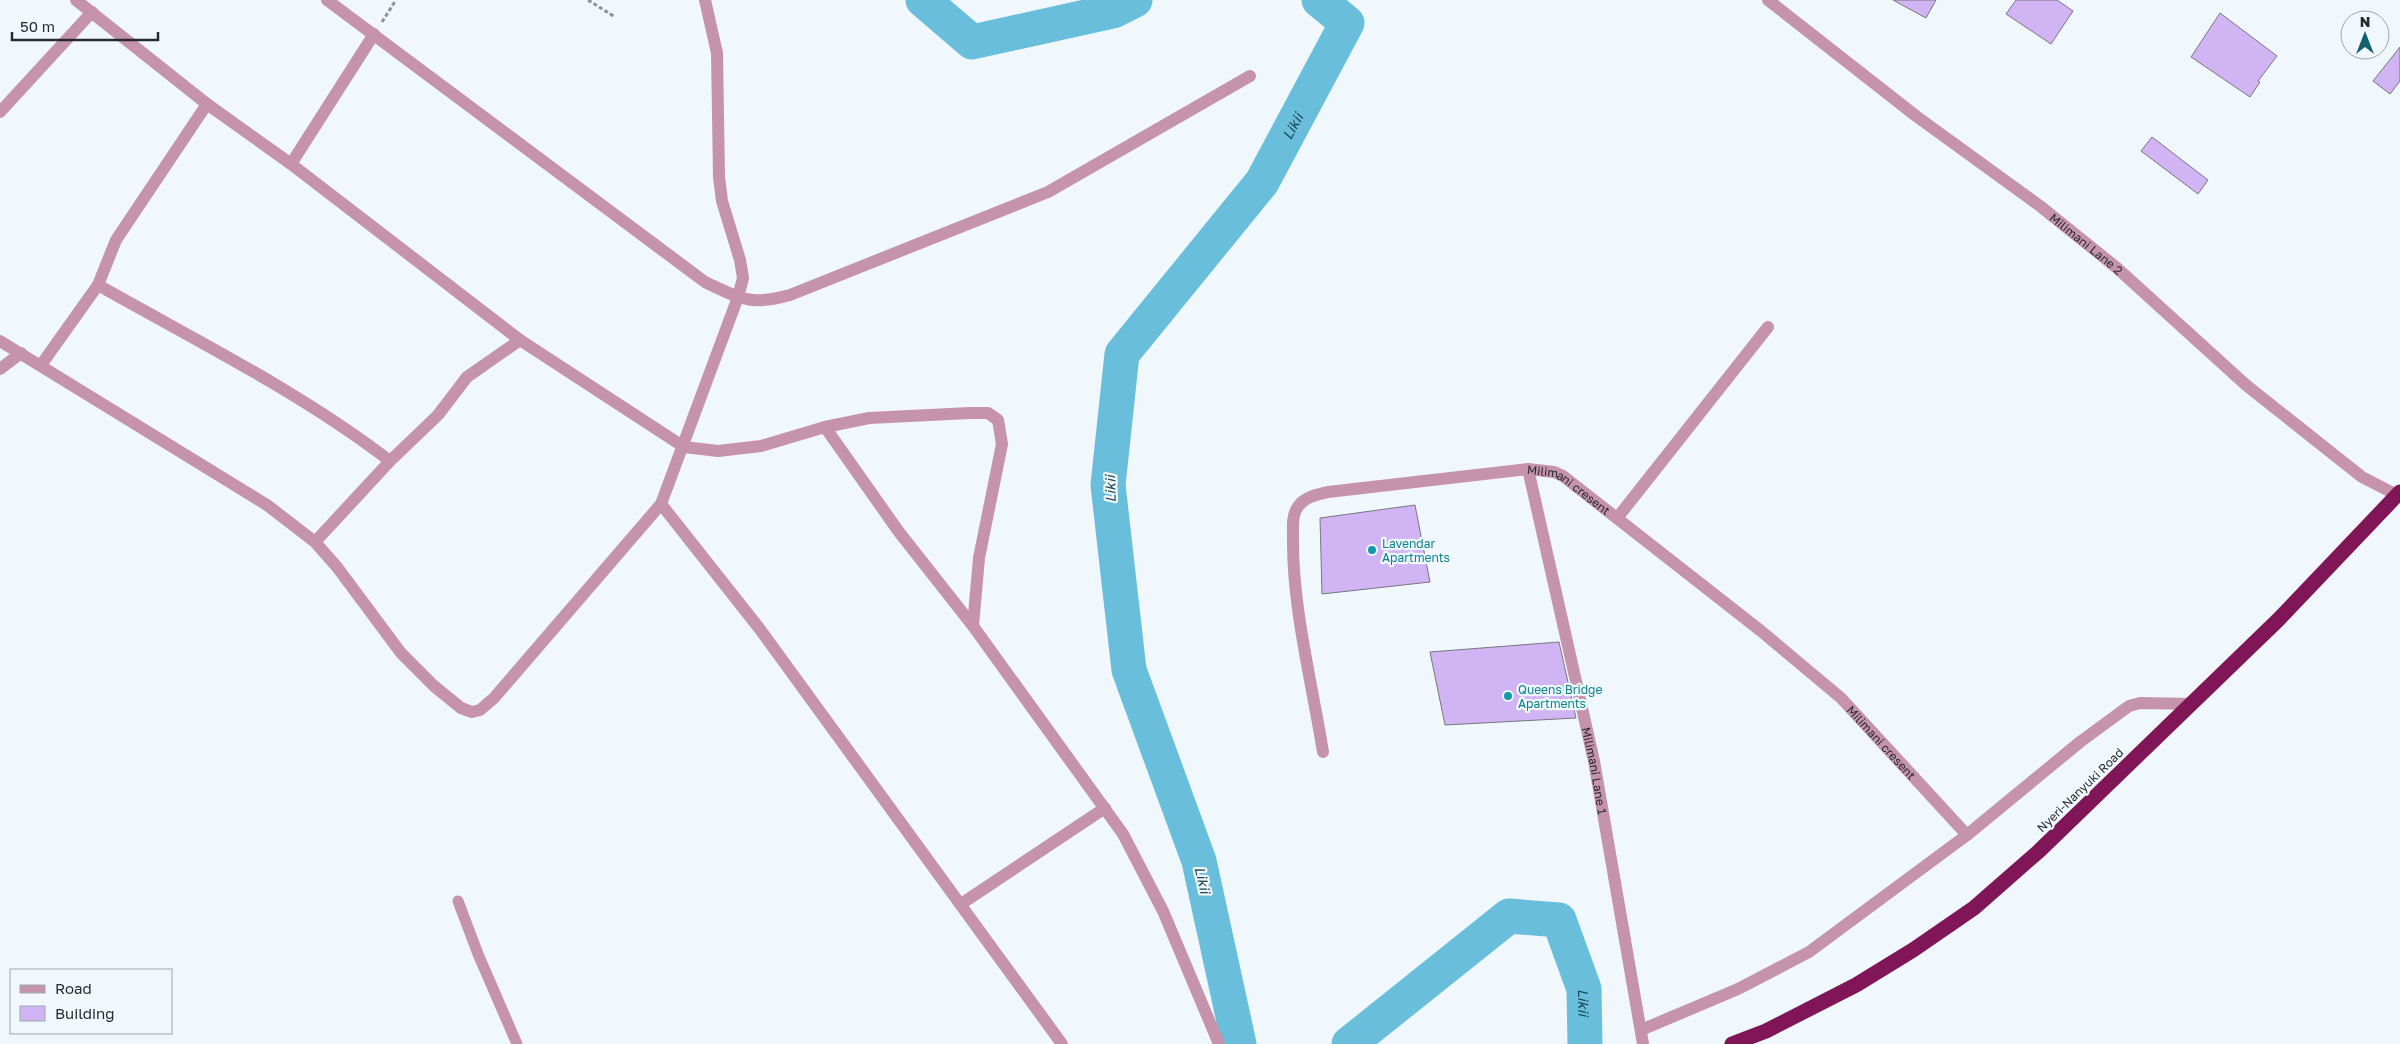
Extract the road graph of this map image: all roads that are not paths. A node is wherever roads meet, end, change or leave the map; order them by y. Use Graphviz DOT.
graph roads {
  1 [pos="76,0"];
  2 [pos="327,0"];
  3 [pos="705,0"];
  4 [pos="1768,0"];
  5 [pos="92,12"];
  6 [pos="374,34"];
  7 [pos="1250,76"];
  8 [pos="206,104"];
  9 [pos="0,112"];
  10 [pos="291,164"];
  11 [pos="98,285"];
  12 [pos="738,298"];
  13 [pos="1768,327"];
  14 [pos="520,340"];
  15 [pos="0,341"];
  16 [pos="21,353"];
  17 [pos="41,365"];
  18 [pos="0,369"];
  19 [pos="825,427"];
  20 [pos="684,448"];
  21 [pos="390,461"];
  22 [pos="1528,469"];
  23 [pos="2399,494"];
  24 [pos="661,504"];
  25 [pos="1618,517"];
  26 [pos="315,542"];
  27 [pos="974,626"];
  28 [pos="2191,704"];
  29 [pos="1323,752"];
  30 [pos="1104,808"];
  31 [pos="1967,836"];
  32 [pos="458,901"];
  33 [pos="961,904"];
  34 [pos="1641,1030"];
  35 [pos="517,1044"];
  36 [pos="1062,1044"];
  37 [pos="1219,1044"];
  38 [pos="1643,1044"];
  39 [pos="1732,1044"];
  1 -- 5 [label="street"];
  2 -- 6 [label="street"];
  3 -- 12 [label="street"];
  4 -- 23 [label="street, Milimani Lane 2"];
  5 -- 8 [label="street"];
  5 -- 9 [label="street"];
  6 -- 10 [label="street"];
  6 -- 12 [label="street"];
  7 -- 12 [label="street"];
  8 -- 10 [label="street"];
  8 -- 11 [label="street"];
  10 -- 14 [label="street"];
  11 -- 17 [label="street"];
  11 -- 21 [label="street"];
  12 -- 20 [label="street"];
  13 -- 25 [label="street"];
  14 -- 20 [label="street"];
  14 -- 21 [label="street"];
  15 -- 16 [label="street"];
  16 -- 17 [label="street"];
  16 -- 18 [label="street"];
  17 -- 26 [label="street"];
  19 -- 20 [label="street"];
  19 -- 27 [label="street"];
  19 -- 27 [label="street"];
  20 -- 24 [label="street"];
  21 -- 26 [label="street"];
  22 -- 25 [label="street, Milimani cresent"];
  22 -- 29 [label="street, Milimani cresent"];
  22 -- 34 [label="street, Milimani Lane 1"];
  23 -- 28 [label="highway, Nyeri-Nanyuki Road"];
  24 -- 26 [label="street"];
  24 -- 33 [label="street"];
  25 -- 31 [label="street, Milimani cresent"];
  27 -- 30 [label="street"];
  28 -- 31 [label="street"];
  28 -- 39 [label="highway, Nyeri-Nanyuki Road"];
  30 -- 33 [label="street"];
  30 -- 37 [label="street"];
  31 -- 34 [label="street"];
  32 -- 35 [label="lane"];
  33 -- 36 [label="street"];
  34 -- 38 [label="street, Milimani Lane 1"];
}
